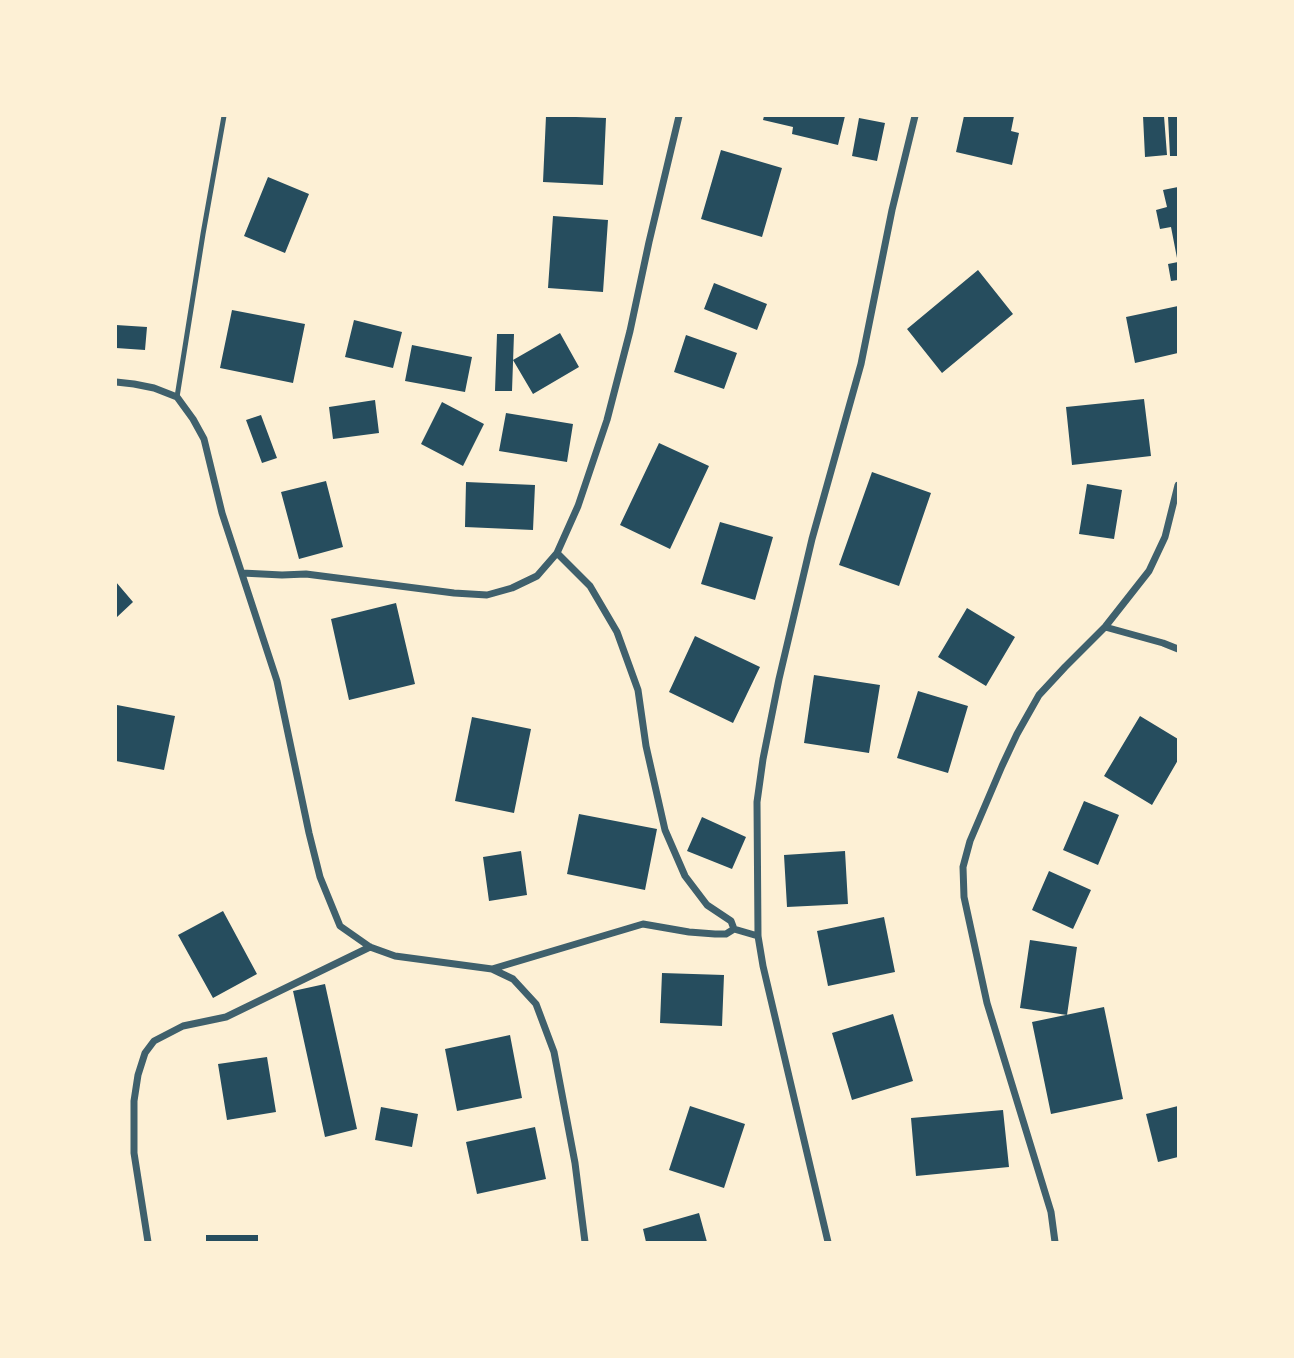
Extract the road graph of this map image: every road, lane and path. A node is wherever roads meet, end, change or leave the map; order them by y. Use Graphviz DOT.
graph roads {
  1 [pos="224,116"];
  2 [pos="679,116"];
  3 [pos="915,116"];
  4 [pos="116,382"];
  5 [pos="177,397"];
  6 [pos="1178,485"];
  7 [pos="556,553"];
  8 [pos="242,573"];
  9 [pos="1105,627"];
  10 [pos="1178,649"];
  11 [pos="734,929"];
  12 [pos="758,936"];
  13 [pos="370,947"];
  14 [pos="492,969"];
  15 [pos="148,1242"];
  16 [pos="585,1242"];
  17 [pos="828,1242"];
  18 [pos="1055,1242"];
  1 -- 5 [label="lane"];
  2 -- 7 [label="street"];
  3 -- 12 [label="street"];
  4 -- 5 [label="street"];
  5 -- 8 [label="street"];
  6 -- 9 [label="street"];
  7 -- 8 [label="street"];
  7 -- 11 [label="street"];
  8 -- 13 [label="street"];
  9 -- 10 [label="street"];
  9 -- 18 [label="street"];
  11 -- 12 [label="street"];
  11 -- 14 [label="street"];
  12 -- 17 [label="street"];
  13 -- 14 [label="street"];
  13 -- 15 [label="street"];
  14 -- 16 [label="street"];
}
